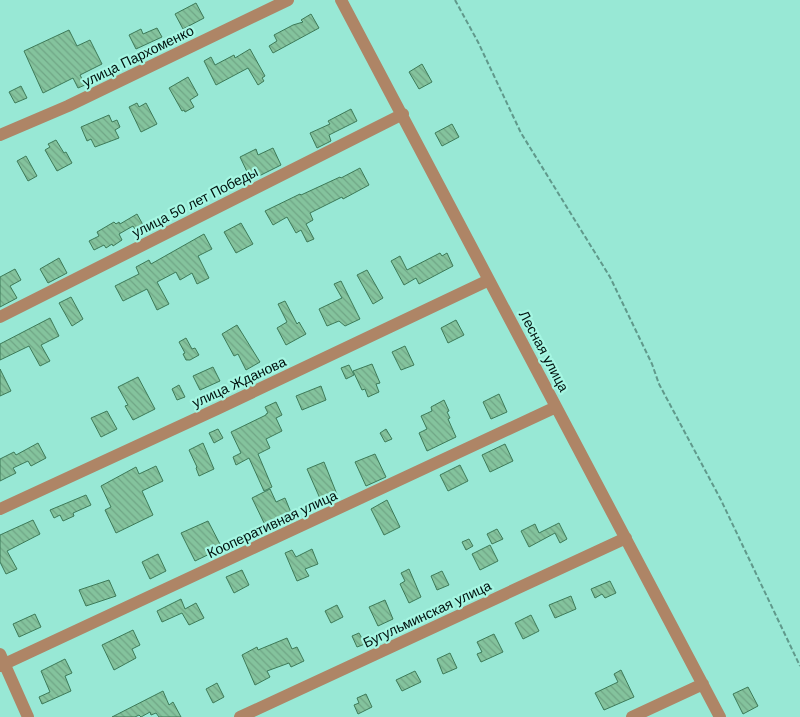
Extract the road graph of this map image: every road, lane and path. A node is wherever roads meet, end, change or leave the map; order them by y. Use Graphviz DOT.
graph roads {
  1 [pos="288,0"];
  2 [pos="341,0"];
  3 [pos="455,0"];
  4 [pos="403,114"];
  5 [pos="0,135"];
  6 [pos="489,280"];
  7 [pos="0,317"];
  8 [pos="556,407"];
  9 [pos="0,509"];
  10 [pos="626,538"];
  11 [pos="2,662"];
  12 [pos="800,666"];
  13 [pos="703,684"];
  14 [pos="28,717"];
  15 [pos="240,717"];
  16 [pos="632,717"];
  17 [pos="720,717"];
  1 -- 5 [label="street, улица Пархоменко"];
  2 -- 4 [label="street, Лесная улица"];
  3 -- 12 [label="path"];
  4 -- 6 [label="street, Лесная улица"];
  4 -- 7 [label="street, улица 50 лет Победы"];
  6 -- 8 [label="street, Лесная улица"];
  6 -- 9 [label="street, улица Жданова"];
  8 -- 10 [label="street, Лесная улица"];
  8 -- 11 [label="street, Кооперативная улица"];
  10 -- 13 [label="street, Лесная улица"];
  10 -- 15 [label="street, Бугульминская улица"];
  11 -- 14 [label="street"];
  13 -- 16 [label="street"];
  13 -- 17 [label="street, Лесная улица"];
}
